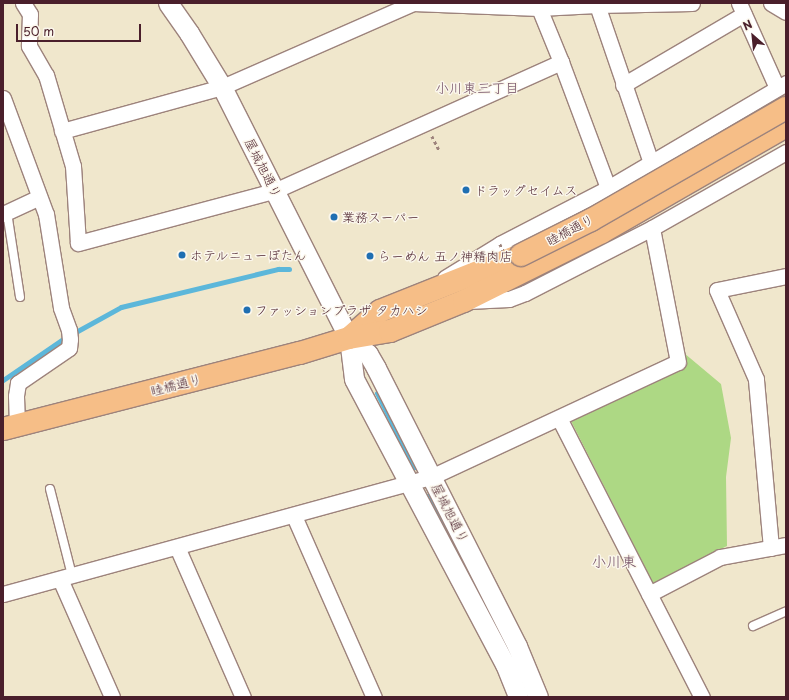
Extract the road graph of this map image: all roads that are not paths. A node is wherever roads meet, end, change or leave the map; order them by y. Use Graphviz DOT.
graph roads {
  1 [pos="23,3"];
  2 [pos="168,3"];
  3 [pos="413,3"];
  4 [pos="692,3"];
  5 [pos="770,3"];
  6 [pos="596,4"];
  7 [pos="539,8"];
  8 [pos="742,9"];
  9 [pos="786,12"];
  10 [pos="562,62"];
  11 [pos="623,85"];
  12 [pos="782,86"];
  13 [pos="222,88"];
  14 [pos="4,104"];
  15 [pos="786,108"];
  16 [pos="786,126"];
  17 [pos="62,131"];
  18 [pos="786,152"];
  19 [pos="651,163"];
  20 [pos="608,188"];
  21 [pos="274,191"];
  22 [pos="39,197"];
  23 [pos="5,213"];
  24 [pos="652,228"];
  25 [pos="525,262"];
  26 [pos="786,276"];
  27 [pos="417,296"];
  28 [pos="20,297"];
  29 [pos="464,301"];
  30 [pos="349,338"];
  31 [pos="559,418"];
  32 [pos="10,427"];
  33 [pos="431,477"];
  34 [pos="409,483"];
  35 [pos="50,489"];
  36 [pos="294,516"];
  37 [pos="786,545"];
  38 [pos="178,547"];
  39 [pos="771,548"];
  40 [pos="66,577"];
  41 [pos="3,594"];
  42 [pos="649,594"];
  43 [pos="786,611"];
  44 [pos="753,626"];
  45 [pos="112,697"];
  46 [pos="243,697"];
  47 [pos="374,697"];
  48 [pos="518,697"];
  49 [pos="538,697"];
  50 [pos="702,697"];
  1 -- 17 [label="street"];
  2 -- 13 [label="street, 屋城旭通り"];
  3 -- 7 [label="street"];
  3 -- 13 [label="street"];
  4 -- 6 [label="street"];
  5 -- 9 [label="street"];
  6 -- 7 [label="street"];
  6 -- 11 [label="street"];
  7 -- 10 [label="street"];
  8 -- 11 [label="street"];
  8 -- 12 [label="street"];
  10 -- 20 [label="street"];
  10 -- 21 [label="street"];
  11 -- 19 [label="street"];
  12 -- 19 [label="street"];
  13 -- 17 [label="street"];
  13 -- 21 [label="street, 屋城旭通り"];
  14 -- 22 [label="street"];
  15 -- 25 [label="main road, 睦橋通り, bridge"];
  16 -- 25 [label="main road, 睦橋通り"];
  17 -- 21 [label="street"];
  18 -- 24 [label="street"];
  19 -- 20 [label="street"];
  20 -- 27 [label="street"];
  21 -- 30 [label="street, 屋城旭通り"];
  22 -- 23 [label="street"];
  22 -- 32 [label="street"];
  23 -- 28 [label="lane"];
  24 -- 29 [label="street"];
  24 -- 31 [label="street"];
  25 -- 27 [label="main road, 睦橋通り"];
  25 -- 29 [label="main road, 睦橋通り"];
  26 -- 39 [label="street"];
  27 -- 30 [label="main road, 睦橋通り"];
  29 -- 30 [label="main road, 睦橋通り"];
  30 -- 32 [label="main road, 睦橋通り"];
  30 -- 33 [label="street, 屋城旭通り"];
  30 -- 34 [label="street, 屋城旭通り"];
  31 -- 33 [label="street"];
  31 -- 42 [label="street"];
  33 -- 34 [label="street"];
  33 -- 49 [label="street, 屋城旭通り"];
  34 -- 36 [label="street"];
  34 -- 48 [label="street, 屋城旭通り"];
  35 -- 40 [label="lane"];
  36 -- 38 [label="street"];
  36 -- 47 [label="street"];
  37 -- 39 [label="street"];
  38 -- 40 [label="street"];
  38 -- 46 [label="street"];
  39 -- 42 [label="street"];
  40 -- 41 [label="street"];
  40 -- 45 [label="street"];
  42 -- 50 [label="street"];
  43 -- 44 [label="lane"];
}
